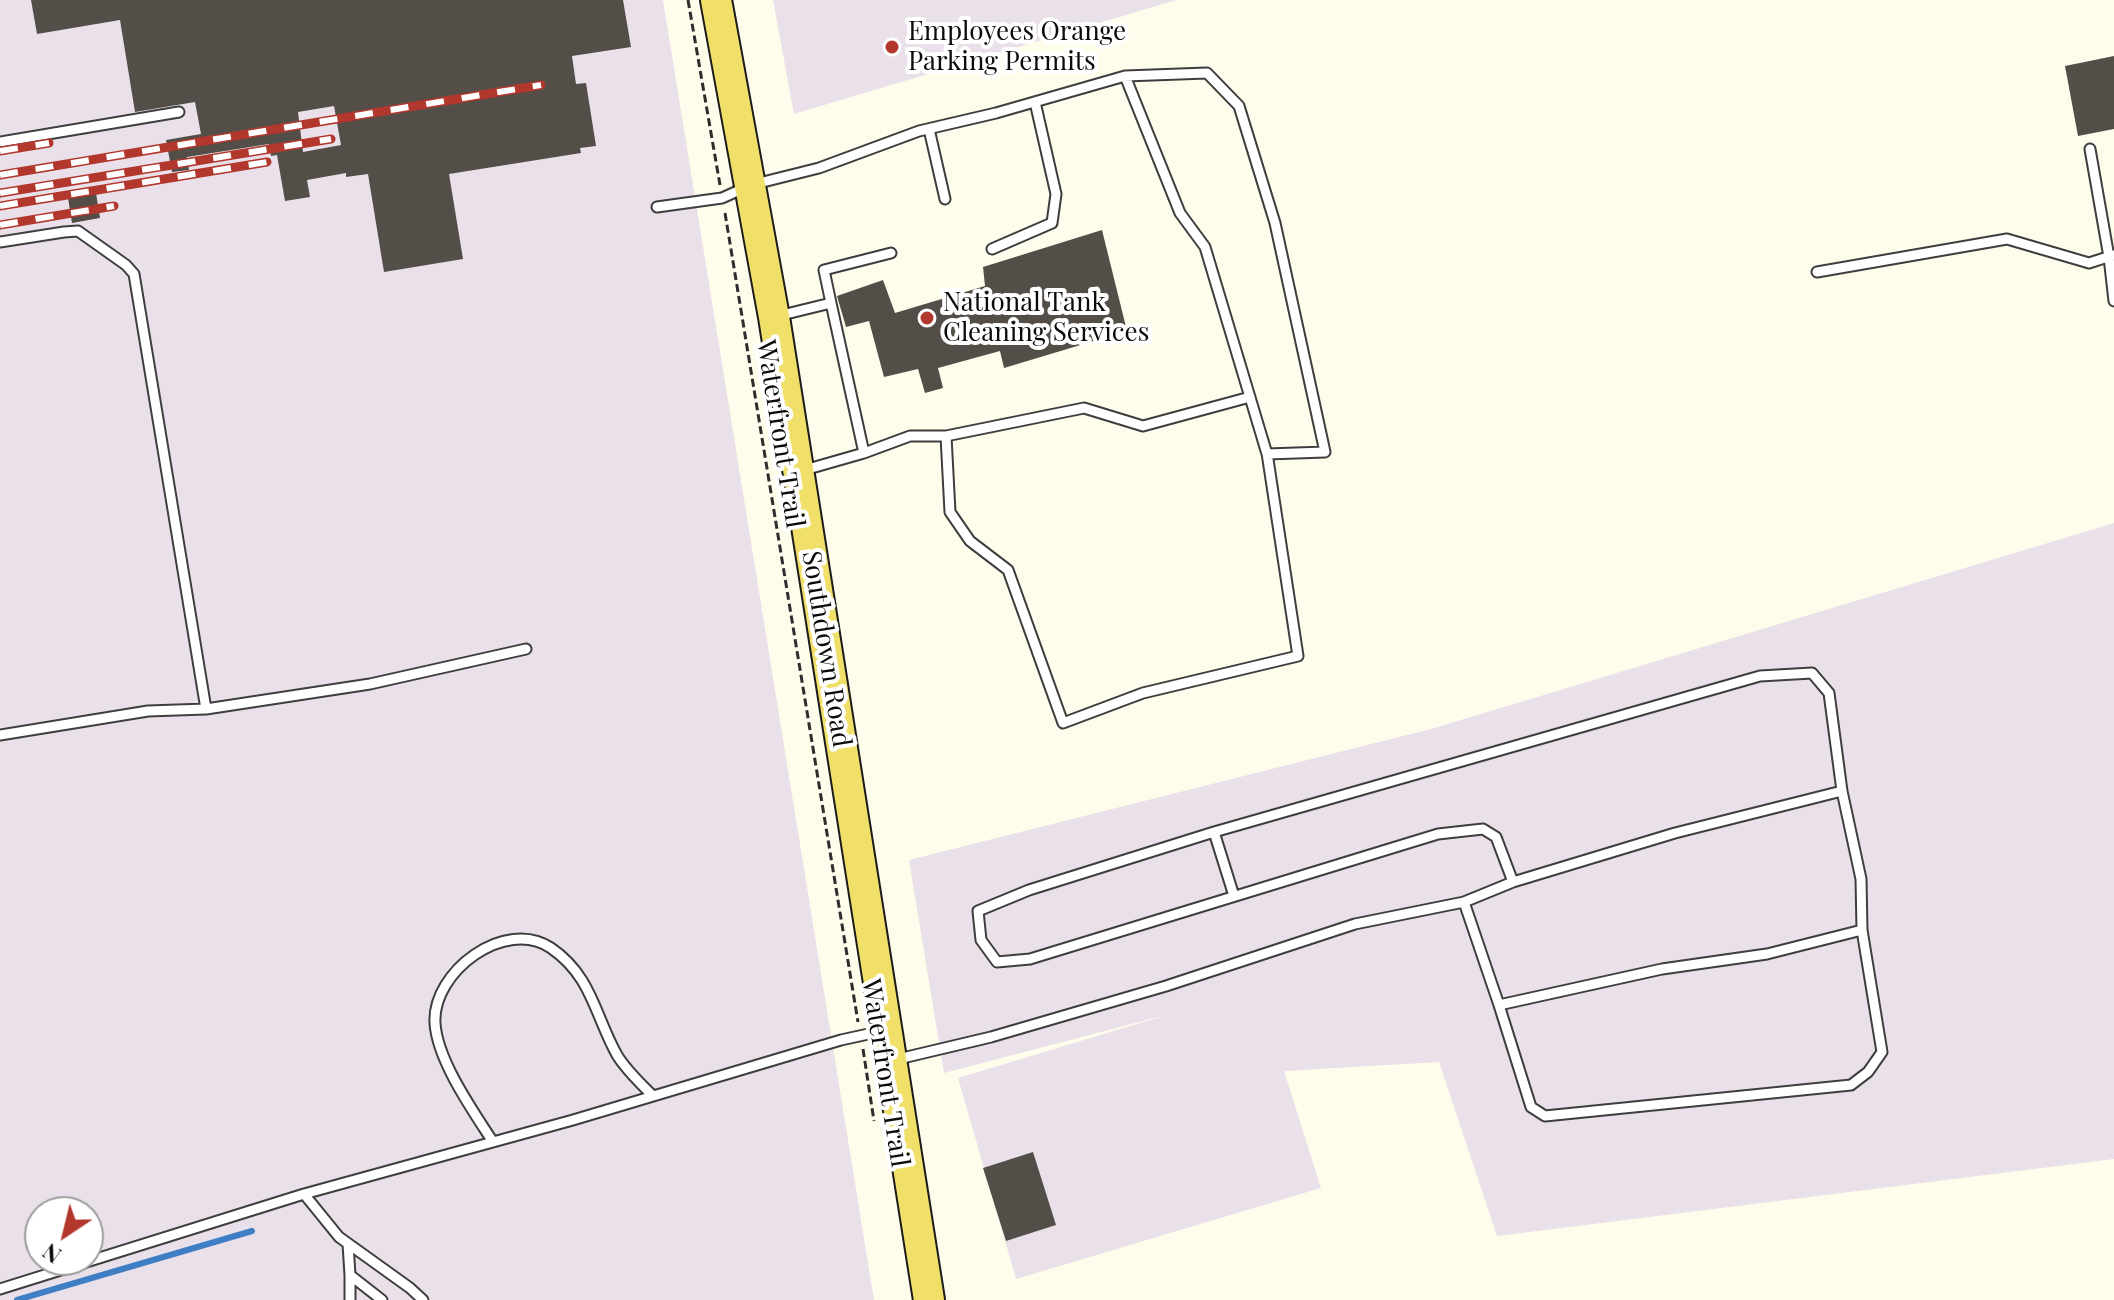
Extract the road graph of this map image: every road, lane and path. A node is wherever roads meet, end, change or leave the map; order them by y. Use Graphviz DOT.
graph roads {
  1 [pos="688,0"];
  2 [pos="716,0"];
  3 [pos="1125,76"];
  4 [pos="1035,102"];
  5 [pos="179,112"];
  6 [pos="929,129"];
  7 [pos="0,142"];
  8 [pos="2090,149"];
  9 [pos="751,185"];
  10 [pos="722,198"];
  11 [pos="945,199"];
  12 [pos="657,207"];
  13 [pos="0,242"];
  14 [pos="992,249"];
  15 [pos="891,253"];
  16 [pos="2111,256"];
  17 [pos="1817,272"];
  18 [pos="2114,301"];
  19 [pos="831,303"];
  20 [pos="774,317"];
  21 [pos="1250,397"];
  22 [pos="946,436"];
  23 [pos="864,453"];
  24 [pos="1267,453"];
  25 [pos="798,472"];
  26 [pos="526,649"];
  27 [pos="206,709"];
  28 [pos="0,735"];
  29 [pos="1842,791"];
  30 [pos="1214,832"];
  31 [pos="1513,882"];
  32 [pos="1234,896"];
  33 [pos="1464,902"];
  34 [pos="1862,930"];
  35 [pos="1499,1005"];
  36 [pos="873,1033"];
  37 [pos="891,1061"];
  38 [pos="653,1096"];
  39 [pos="876,1129"];
  40 [pos="493,1142"];
  41 [pos="304,1194"];
  42 [pos="348,1244"];
  43 [pos="350,1275"];
  44 [pos="0,1289"];
  45 [pos="350,1300"];
  46 [pos="382,1300"];
  47 [pos="423,1300"];
  48 [pos="929,1300"];
  1 -- 10 [label="path, Waterfront Trail"];
  2 -- 9 [label="main road, Southdown Road"];
  3 -- 4 [label="lane"];
  3 -- 21 [label="lane"];
  3 -- 24 [label="lane"];
  4 -- 6 [label="lane"];
  4 -- 14 [label="lane"];
  5 -- 7 [label="lane"];
  6 -- 9 [label="lane"];
  6 -- 11 [label="lane"];
  8 -- 16 [label="lane"];
  9 -- 10 [label="lane"];
  9 -- 20 [label="main road, Southdown Road"];
  10 -- 12 [label="lane"];
  10 -- 36 [label="path, Waterfront Trail"];
  13 -- 27 [label="lane"];
  15 -- 19 [label="lane"];
  16 -- 17 [label="lane"];
  16 -- 18 [label="lane"];
  19 -- 20 [label="lane"];
  19 -- 23 [label="lane"];
  20 -- 25 [label="main road, Southdown Road"];
  21 -- 22 [label="lane"];
  21 -- 24 [label="lane"];
  22 -- 23 [label="lane"];
  22 -- 24 [label="lane"];
  23 -- 25 [label="lane"];
  25 -- 36 [label="main road, Southdown Road"];
  26 -- 27 [label="lane"];
  27 -- 28 [label="lane"];
  29 -- 30 [label="lane"];
  29 -- 31 [label="lane"];
  29 -- 34 [label="lane"];
  30 -- 32 [label="lane"];
  30 -- 32 [label="lane"];
  31 -- 32 [label="lane"];
  31 -- 33 [label="lane"];
  33 -- 35 [label="lane"];
  33 -- 37 [label="lane"];
  34 -- 35 [label="lane"];
  34 -- 35 [label="lane"];
  36 -- 37 [label="main road, Southdown Road"];
  36 -- 38 [label="lane"];
  36 -- 39 [label="path, Waterfront Trail"];
  37 -- 48 [label="main road, Southdown Road"];
  38 -- 40 [label="lane"];
  38 -- 40 [label="lane"];
  40 -- 41 [label="lane"];
  41 -- 42 [label="lane"];
  41 -- 44 [label="lane"];
  42 -- 43 [label="lane"];
  42 -- 47 [label="lane"];
  43 -- 45 [label="lane"];
  43 -- 46 [label="lane"];
}
